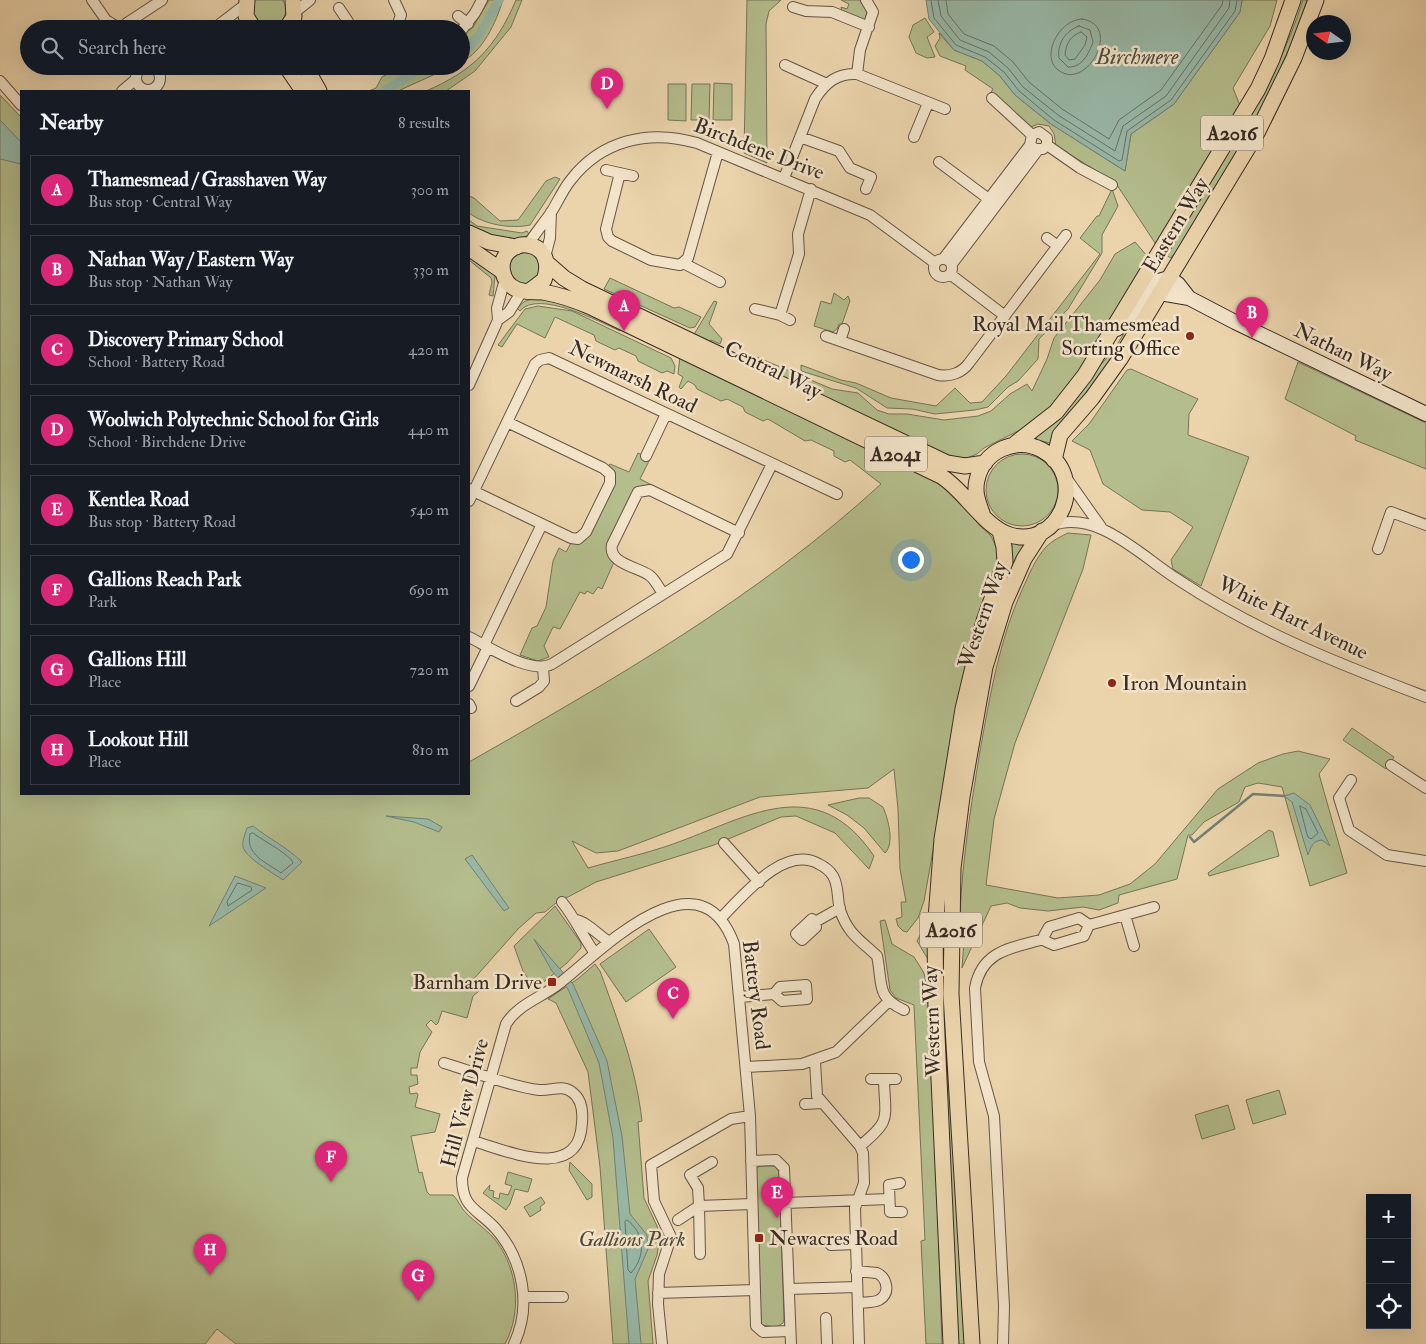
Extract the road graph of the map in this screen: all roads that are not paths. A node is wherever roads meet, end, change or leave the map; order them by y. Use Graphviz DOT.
graph roads {
  1 [pos="92,0"];
  2 [pos="162,0"];
  3 [pos="310,0"];
  4 [pos="394,0"];
  5 [pos="482,0"];
  6 [pos="866,0"];
  7 [pos="1293,0"];
  8 [pos="1316,0"];
  9 [pos="246,2"];
  10 [pos="793,7"];
  11 [pos="339,8"];
  12 [pos="458,16"];
  13 [pos="291,19"];
  14 [pos="106,20"];
  15 [pos="132,20"];
  16 [pos="225,20"];
  17 [pos="247,20"];
  18 [pos="347,20"];
  19 [pos="399,20"];
  20 [pos="460,20"];
  21 [pos="469,20"];
  22 [pos="869,27"];
  23 [pos="785,65"];
  24 [pos="856,74"];
  25 [pos="160,75"];
  26 [pos="292,75"];
  27 [pos="310,75"];
  28 [pos="0,80"];
  29 [pos="827,84"];
  30 [pos="137,86"];
  31 [pos="125,90"];
  32 [pos="148,90"];
  33 [pos="302,90"];
  34 [pos="318,90"];
  35 [pos="992,98"];
  36 [pos="928,103"];
  37 [pos="20,104"];
  38 [pos="945,109"];
  39 [pos="914,137"];
  40 [pos="800,138"];
  41 [pos="1033,143"];
  42 [pos="1047,145"];
  43 [pos="718,152"];
  44 [pos="939,162"];
  45 [pos="606,170"];
  46 [pos="620,173"];
  47 [pos="633,176"];
  48 [pos="784,178"];
  49 [pos="1112,185"];
  50 [pos="811,189"];
  51 [pos="866,189"];
  52 [pos="992,202"];
  53 [pos="552,212"];
  54 [pos="470,233"];
  55 [pos="1066,235"];
  56 [pos="1047,238"];
  57 [pos="522,246"];
  58 [pos="1058,246"];
  59 [pos="470,249"];
  60 [pos="547,261"];
  61 [pos="683,264"];
  62 [pos="945,265"];
  63 [pos="504,275"];
  64 [pos="1169,278"];
  65 [pos="720,282"];
  66 [pos="526,291"];
  67 [pos="1160,293"];
  68 [pos="1189,298"];
  69 [pos="755,309"];
  70 [pos="1005,316"];
  71 [pos="498,320"];
  72 [pos="844,328"];
  73 [pos="826,336"];
  74 [pos="840,341"];
  75 [pos="1104,343"];
  76 [pos="470,383"];
  77 [pos="666,414"];
  78 [pos="1426,414"];
  79 [pos="507,422"];
  80 [pos="1016,444"];
  81 [pos="646,456"];
  82 [pos="1054,460"];
  83 [pos="984,463"];
  84 [pos="772,464"];
  85 [pos="1066,479"];
  86 [pos="471,490"];
  87 [pos="837,494"];
  88 [pos="982,513"];
  89 [pos="542,524"];
  90 [pos="1426,525"];
  91 [pos="1101,527"];
  92 [pos="1046,529"];
  93 [pos="1000,531"];
  94 [pos="739,533"];
  95 [pos="1378,549"];
  96 [pos="663,594"];
  97 [pos="470,638"];
  98 [pos="486,646"];
  99 [pos="542,668"];
  100 [pos="470,684"];
  101 [pos="1426,697"];
  102 [pos="516,701"];
  103 [pos="1391,765"];
  104 [pos="1351,780"];
  105 [pos="1426,788"];
  106 [pos="724,843"];
  107 [pos="1426,861"];
  108 [pos="759,882"];
  109 [pos="562,902"];
  110 [pos="1154,907"];
  111 [pos="840,908"];
  112 [pos="1125,915"];
  113 [pos="720,919"];
  114 [pos="576,920"];
  115 [pos="816,922"];
  116 [pos="1089,924"];
  117 [pos="1044,938"];
  118 [pos="608,941"];
  119 [pos="1134,946"];
  120 [pos="594,952"];
  121 [pos="774,994"];
  122 [pos="740,997"];
  123 [pos="888,1002"];
  124 [pos="904,1010"];
  125 [pos="815,1061"];
  126 [pos="444,1063"];
  127 [pos="746,1067"];
  128 [pos="491,1077"];
  129 [pos="871,1079"];
  130 [pos="896,1079"];
  131 [pos="884,1080"];
  132 [pos="822,1103"];
  133 [pos="805,1104"];
  134 [pos="750,1116"];
  135 [pos="473,1141"];
  136 [pos="860,1146"];
  137 [pos="751,1161"];
  138 [pos="712,1162"];
  139 [pos="900,1183"];
  140 [pos="889,1199"];
  141 [pos="858,1201"];
  142 [pos="785,1203"];
  143 [pos="752,1204"];
  144 [pos="699,1206"];
  145 [pos="902,1212"];
  146 [pos="678,1220"];
  147 [pos="831,1244"];
  148 [pos="856,1244"];
  149 [pos="700,1254"];
  150 [pos="856,1272"];
  151 [pos="857,1287"];
  152 [pos="788,1289"];
  153 [pos="755,1290"];
  154 [pos="658,1293"];
  155 [pos="524,1297"];
  156 [pos="563,1297"];
  157 [pos="858,1303"];
  158 [pos="826,1318"];
  159 [pos="790,1331"];
  160 [pos="514,1344"];
  161 [pos="662,1344"];
  162 [pos="791,1344"];
  163 [pos="827,1344"];
  164 [pos="859,1344"];
  165 [pos="950,1344"];
  166 [pos="972,1344"];
  167 [pos="1003,1344"];
  1 -- 14 [label="street"];
  2 -- 15 [label="street"];
  3 -- 13 [label="street"];
  4 -- 19 [label="street"];
  5 -- 21 [label="street"];
  6 -- 22 [label="street"];
  7 -- 75 [label="main road, Eastern Way / A2016"];
  8 -- 64 [label="main road, Eastern Way / A2016"];
  9 -- 16 [label="street"];
  9 -- 17 [label="main road"];
  10 -- 22 [label="street"];
  11 -- 18 [label="street"];
  12 -- 20 [label="street"];
  22 -- 24 [label="street"];
  23 -- 29 [label="street"];
  24 -- 29 [label="street"];
  24 -- 36 [label="street"];
  25 -- 32 [label="street"];
  26 -- 33 [label="main road"];
  27 -- 34 [label="main road"];
  28 -- 37 [label="street"];
  29 -- 40 [label="street"];
  30 -- 31 [label="street"];
  35 -- 41 [label="street"];
  36 -- 38 [label="street"];
  36 -- 39 [label="street"];
  40 -- 48 [label="street"];
  40 -- 51 [label="street"];
  41 -- 42 [label="street"];
  41 -- 42 [label="street"];
  41 -- 52 [label="street"];
  42 -- 49 [label="street"];
  43 -- 48 [label="street, Birchdene Drive"];
  43 -- 53 [label="street, Birchdene Drive"];
  43 -- 61 [label="street"];
  44 -- 52 [label="street"];
  45 -- 46 [label="street"];
  46 -- 47 [label="street"];
  46 -- 61 [label="street"];
  48 -- 50 [label="street, Birchdene Drive"];
  50 -- 62 [label="street, Birchdene Drive"];
  50 -- 69 [label="street"];
  52 -- 62 [label="street"];
  53 -- 57 [label="street, Birchdene Drive"];
  53 -- 60 [label="street, Birchdene Drive"];
  54 -- 57 [label="main road, Central Way / A2041"];
  55 -- 58 [label="street"];
  56 -- 58 [label="street"];
  57 -- 60 [label="main road, Central Way / A2041"];
  57 -- 63 [label="main road"];
  58 -- 70 [label="street"];
  59 -- 63 [label="main road, Central Way / A2041"];
  60 -- 66 [label="main road"];
  60 -- 83 [label="main road, Central Way / A2041"];
  61 -- 65 [label="street"];
  62 -- 70 [label="street, Birchdene Drive"];
  63 -- 66 [label="main road, Central Way / A2041"];
  63 -- 71 [label="street"];
  64 -- 67 [label="main road, Eastern Way / A2016"];
  64 -- 68 [label="street, Nathan Way"];
  64 -- 75 [label="street"];
  66 -- 71 [label="street"];
  66 -- 88 [label="main road, Central Way / A2041"];
  67 -- 68 [label="street, Nathan Way"];
  67 -- 82 [label="main road, Eastern Way / A2016"];
  68 -- 78 [label="street, Nathan Way"];
  70 -- 74 [label="street"];
  71 -- 76 [label="street"];
  72 -- 74 [label="street"];
  73 -- 74 [label="street"];
  75 -- 80 [label="main road, Eastern Way / A2016"];
  77 -- 79 [label="street, Newmarsh Road"];
  77 -- 81 [label="street"];
  77 -- 84 [label="street, Newmarsh Road"];
  79 -- 86 [label="street, Newmarsh Road"];
  79 -- 89 [label="street"];
  80 -- 82 [label="main road"];
  80 -- 83 [label="main road"];
  82 -- 85 [label="main road"];
  83 -- 88 [label="main road"];
  84 -- 87 [label="street, Newmarsh Road"];
  84 -- 94 [label="street"];
  85 -- 91 [label="street, White Hart Avenue"];
  85 -- 92 [label="main road"];
  86 -- 89 [label="street"];
  88 -- 93 [label="main road"];
  89 -- 98 [label="street"];
  90 -- 95 [label="street"];
  91 -- 92 [label="street, White Hart Avenue"];
  91 -- 101 [label="street, White Hart Avenue"];
  92 -- 93 [label="main road"];
  92 -- 166 [label="main road, Western Way / A2016"];
  93 -- 165 [label="main road, Western Way / A2016"];
  94 -- 96 [label="street"];
  94 -- 96 [label="street"];
  96 -- 99 [label="street"];
  97 -- 98 [label="street"];
  98 -- 99 [label="street"];
  98 -- 100 [label="street"];
  99 -- 102 [label="street"];
  103 -- 105 [label="street"];
  104 -- 107 [label="street"];
  106 -- 108 [label="street"];
  108 -- 111 [label="street"];
  108 -- 113 [label="street"];
  109 -- 114 [label="street"];
  110 -- 112 [label="street"];
  111 -- 115 [label="street"];
  111 -- 123 [label="street"];
  112 -- 116 [label="street"];
  112 -- 119 [label="street"];
  113 -- 118 [label="street, Battery Road"];
  113 -- 122 [label="street, Battery Road"];
  114 -- 118 [label="street"];
  114 -- 120 [label="street"];
  116 -- 117 [label="street"];
  116 -- 117 [label="street"];
  117 -- 167 [label="street"];
  118 -- 120 [label="street, Battery Road"];
  120 -- 128 [label="street, Hill View Drive"];
  121 -- 122 [label="street"];
  122 -- 127 [label="street, Battery Road"];
  123 -- 124 [label="street"];
  123 -- 125 [label="street"];
  125 -- 127 [label="street"];
  125 -- 132 [label="street"];
  126 -- 128 [label="street"];
  127 -- 134 [label="street, Battery Road"];
  128 -- 135 [label="street, Hill View Drive"];
  128 -- 135 [label="street"];
  129 -- 131 [label="street"];
  130 -- 131 [label="street"];
  131 -- 136 [label="street"];
  132 -- 133 [label="street"];
  132 -- 136 [label="street"];
  134 -- 137 [label="street, Battery Road"];
  134 -- 154 [label="street"];
  135 -- 155 [label="street, Hill View Drive"];
  136 -- 141 [label="street"];
  137 -- 142 [label="street"];
  137 -- 143 [label="street, Battery Road"];
  138 -- 144 [label="street"];
  139 -- 140 [label="street"];
  140 -- 141 [label="street"];
  140 -- 145 [label="street"];
  141 -- 142 [label="street"];
  141 -- 148 [label="street"];
  142 -- 152 [label="street"];
  143 -- 144 [label="street"];
  143 -- 153 [label="street, Battery Road"];
  144 -- 146 [label="street"];
  144 -- 149 [label="street"];
  147 -- 148 [label="street"];
  148 -- 150 [label="street"];
  150 -- 151 [label="street"];
  150 -- 157 [label="street"];
  151 -- 152 [label="street"];
  151 -- 157 [label="street"];
  152 -- 159 [label="street"];
  153 -- 154 [label="street"];
  153 -- 159 [label="street, Battery Road"];
  154 -- 161 [label="street"];
  155 -- 156 [label="street"];
  155 -- 160 [label="street, Hill View Drive"];
  157 -- 164 [label="street"];
  158 -- 163 [label="street"];
  159 -- 162 [label="street"];
}
